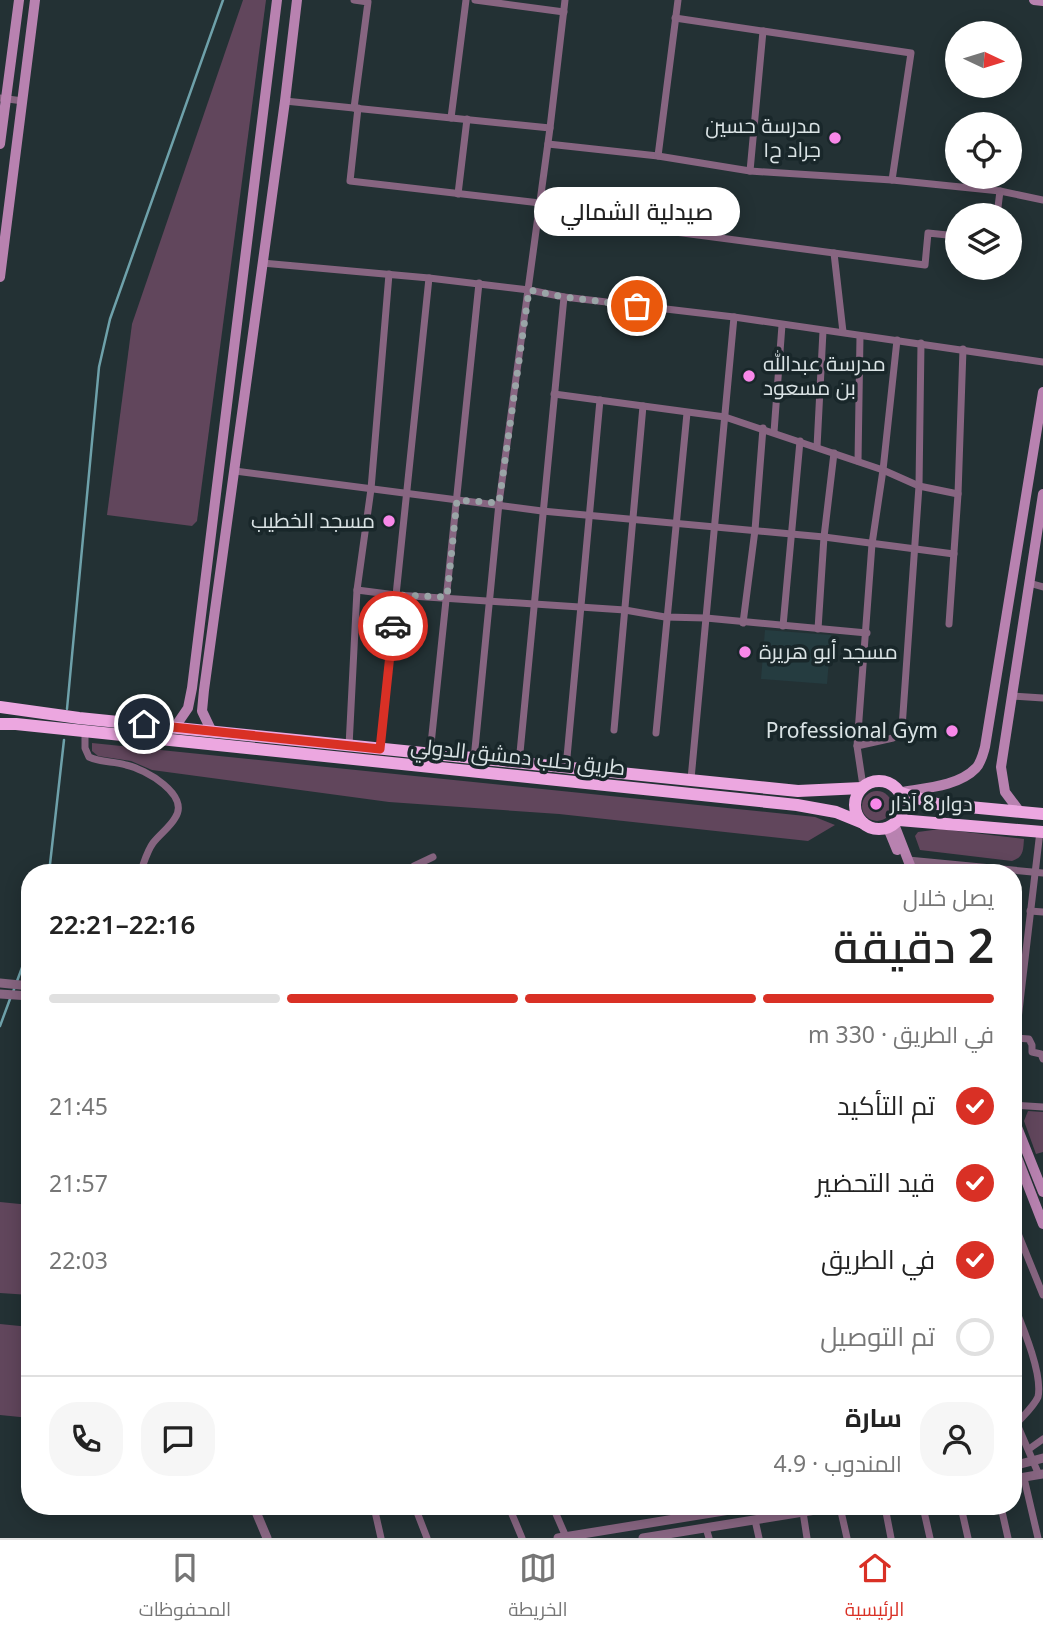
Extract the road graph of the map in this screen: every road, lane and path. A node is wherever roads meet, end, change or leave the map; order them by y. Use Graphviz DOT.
graph roads {
  1 [pos="19,0"];
  2 [pos="35,0"];
  3 [pos="277,0"];
  4 [pos="297,0"];
  5 [pos="354,0"];
  6 [pos="466,0"];
  7 [pos="475,0"];
  8 [pos="565,0"];
  9 [pos="678,0"];
  10 [pos="1034,0"];
  11 [pos="1043,1"];
  12 [pos="564,12"];
  13 [pos="675,18"];
  14 [pos="763,31"];
  15 [pos="3,98"];
  16 [pos="285,101"];
  17 [pos="23,102"];
  18 [pos="356,108"];
  19 [pos="451,118"];
  20 [pos="467,120"];
  21 [pos="550,128"];
  22 [pos="0,144"];
  23 [pos="548,144"];
  24 [pos="658,156"];
  25 [pos="750,171"];
  26 [pos="891,180"];
  27 [pos="1000,191"];
  28 [pos="458,194"];
  29 [pos="1043,200"];
  30 [pos="998,203"];
  31 [pos="540,204"];
  32 [pos="538,214"];
  33 [pos="3,230"];
  34 [pos="945,235"];
  35 [pos="834,253"];
  36 [pos="262,263"];
  37 [pos="389,274"];
  38 [pos="0,276"];
  39 [pos="429,278"];
  40 [pos="479,284"];
  41 [pos="529,290"];
  42 [pos="564,297"];
  43 [pos="734,317"];
  44 [pos="782,325"];
  45 [pos="823,331"];
  46 [pos="843,332"];
  47 [pos="860,336"];
  48 [pos="897,340"];
  49 [pos="921,343"];
  50 [pos="963,349"];
  51 [pos="1043,362"];
  52 [pos="1043,392"];
  53 [pos="554,394"];
  54 [pos="600,400"];
  55 [pos="643,406"];
  56 [pos="687,413"];
  57 [pos="725,417"];
  58 [pos="763,428"];
  59 [pos="774,432"];
  60 [pos="800,441"];
  61 [pos="817,447"];
  62 [pos="834,453"];
  63 [pos="858,461"];
  64 [pos="883,470"];
  65 [pos="235,471"];
  66 [pos="919,486"];
  67 [pos="371,489"];
  68 [pos="407,494"];
  69 [pos="958,494"];
  70 [pos="1043,494"];
  71 [pos="457,500"];
  72 [pos="499,503"];
  73 [pos="542,511"];
  74 [pos="589,515"];
  75 [pos="633,519"];
  76 [pos="676,523"];
  77 [pos="715,527"];
  78 [pos="755,530"];
  79 [pos="790,534"];
  80 [pos="824,537"];
  81 [pos="872,544"];
  82 [pos="915,549"];
  83 [pos="954,554"];
  84 [pos="1029,583"];
  85 [pos="1043,587"];
  86 [pos="357,590"];
  87 [pos="396,595"];
  88 [pos="447,597"];
  89 [pos="490,601"];
  90 [pos="534,604"];
  91 [pos="581,608"];
  92 [pos="625,610"];
  93 [pos="666,617"];
  94 [pos="706,618"];
  95 [pos="743,623"];
  96 [pos="949,624"];
  97 [pos="783,626"];
  98 [pos="818,629"];
  99 [pos="867,633"];
  100 [pos="1011,695"];
  101 [pos="1043,698"];
  102 [pos="0,707"];
  103 [pos="2,725"];
  104 [pos="175,727"];
  105 [pos="211,730"];
  106 [pos="614,730"];
  107 [pos="85,732"];
  108 [pos="656,733"];
  109 [pos="349,746"];
  110 [pos="857,746"];
  111 [pos="380,749"];
  112 [pos="430,755"];
  113 [pos="474,759"];
  114 [pos="519,763"];
  115 [pos="566,768"];
  116 [pos="691,779"];
  117 [pos="862,787"];
  118 [pos="901,793"];
  119 [pos="1020,812"];
  120 [pos="1043,814"];
  121 [pos="863,823"];
  122 [pos="894,824"];
  123 [pos="1041,832"];
  124 [pos="433,857"];
  125 [pos="908,860"];
  126 [pos="144,864"];
  127 [pos="418,864"];
  128 [pos="904,864"];
  129 [pos="910,864"];
  130 [pos="950,864"];
  131 [pos="1022,871"];
  132 [pos="1034,872"];
  133 [pos="1043,873"];
  134 [pos="1030,911"];
  135 [pos="1043,912"];
  136 [pos="0,983"];
  137 [pos="1022,984"];
  138 [pos="21,985"];
  139 [pos="0,994"];
  140 [pos="21,995"];
  141 [pos="1022,1038"];
  142 [pos="1043,1059"];
  143 [pos="1022,1106"];
  144 [pos="1043,1107"];
  145 [pos="1022,1139"];
  146 [pos="1022,1170"];
  147 [pos="1043,1192"];
  148 [pos="1043,1224"];
  149 [pos="1022,1244"];
  150 [pos="1043,1296"];
  151 [pos="1022,1324"];
  152 [pos="1022,1412"];
  153 [pos="1022,1434"];
  154 [pos="1043,1439"];
  155 [pos="1029,1450"];
  156 [pos="1039,1460"];
  157 [pos="1041,1474"];
  158 [pos="1024,1478"];
  159 [pos="257,1515"];
  160 [pos="376,1515"];
  161 [pos="418,1515"];
  162 [pos="512,1515"];
  163 [pos="555,1515"];
  164 [pos="698,1515"];
  165 [pos="785,1515"];
  166 [pos="803,1515"];
  167 [pos="843,1515"];
  168 [pos="887,1515"];
  169 [pos="925,1515"];
  170 [pos="963,1515"];
  171 [pos="1003,1515"];
  172 [pos="755,1520"];
  173 [pos="706,1528"];
  174 [pos="562,1537"];
  175 [pos="659,1537"];
  176 [pos="267,1538"];
  177 [pos="381,1538"];
  178 [pos="427,1538"];
  179 [pos="522,1538"];
  180 [pos="643,1538"];
  181 [pos="709,1538"];
  182 [pos="759,1538"];
  183 [pos="807,1538"];
  184 [pos="847,1538"];
  185 [pos="891,1538"];
  186 [pos="930,1538"];
  187 [pos="968,1538"];
  188 [pos="1008,1538"];
  189 [pos="1038,1538"];
  1 -- 15 [label="main road"];
  2 -- 17 [label="main road"];
  3 -- 104 [label="main road"];
  4 -- 16 [label="main road"];
  5 -- 18 [label="street"];
  6 -- 19 [label="street"];
  7 -- 12 [label="street"];
  8 -- 12 [label="street"];
  9 -- 13 [label="street"];
  10 -- 11 [label="main road"];
  12 -- 21 [label="street"];
  13 -- 14 [label="street"];
  13 -- 24 [label="street"];
  14 -- 25 [label="street"];
  14 -- 26 [label="street"];
  15 -- 17 [label="street"];
  15 -- 22 [label="main road"];
  16 -- 18 [label="street"];
  16 -- 36 [label="main road"];
  17 -- 33 [label="main road"];
  18 -- 19 [label="street"];
  18 -- 28 [label="street"];
  19 -- 20 [label="street"];
  20 -- 21 [label="street"];
  20 -- 28 [label="street"];
  21 -- 23 [label="street"];
  23 -- 24 [label="street"];
  23 -- 31 [label="street"];
  24 -- 25 [label="street"];
  25 -- 26 [label="street"];
  26 -- 27 [label="street"];
  27 -- 29 [label="street"];
  27 -- 30 [label="street"];
  28 -- 31 [label="street"];
  31 -- 32 [label="street"];
  32 -- 35 [label="street"];
  32 -- 41 [label="street"];
  33 -- 38 [label="main road"];
  34 -- 35 [label="street"];
  35 -- 46 [label="street"];
  36 -- 37 [label="street"];
  36 -- 65 [label="main road"];
  37 -- 39 [label="street"];
  37 -- 67 [label="street"];
  39 -- 40 [label="street"];
  39 -- 68 [label="street"];
  40 -- 41 [label="street"];
  40 -- 71 [label="street"];
  41 -- 42 [label="street"];
  41 -- 72 [label="street"];
  42 -- 43 [label="street"];
  42 -- 53 [label="street"];
  43 -- 44 [label="street"];
  43 -- 57 [label="street"];
  44 -- 45 [label="street"];
  44 -- 59 [label="street"];
  45 -- 46 [label="street"];
  45 -- 61 [label="street"];
  46 -- 47 [label="street"];
  47 -- 48 [label="street"];
  47 -- 63 [label="street"];
  48 -- 49 [label="street"];
  48 -- 64 [label="street"];
  49 -- 50 [label="street"];
  49 -- 66 [label="street"];
  50 -- 51 [label="street"];
  50 -- 69 [label="street"];
  52 -- 118 [label="main road"];
  53 -- 54 [label="street"];
  53 -- 73 [label="street"];
  54 -- 55 [label="street"];
  54 -- 74 [label="street"];
  55 -- 56 [label="street"];
  55 -- 75 [label="street"];
  56 -- 57 [label="street"];
  56 -- 76 [label="street"];
  57 -- 58 [label="street"];
  57 -- 77 [label="street"];
  58 -- 59 [label="street"];
  58 -- 78 [label="street"];
  59 -- 60 [label="street"];
  60 -- 61 [label="street"];
  60 -- 79 [label="street"];
  61 -- 62 [label="street"];
  62 -- 63 [label="street"];
  62 -- 80 [label="street"];
  63 -- 64 [label="street"];
  64 -- 66 [label="street"];
  64 -- 81 [label="street"];
  65 -- 67 [label="street"];
  65 -- 105 [label="main road"];
  66 -- 69 [label="street"];
  66 -- 82 [label="street"];
  67 -- 68 [label="street"];
  67 -- 86 [label="street"];
  68 -- 71 [label="street"];
  68 -- 87 [label="street"];
  69 -- 83 [label="street"];
  70 -- 84 [label="main road"];
  71 -- 72 [label="street"];
  71 -- 88 [label="street"];
  72 -- 73 [label="street"];
  72 -- 89 [label="street"];
  73 -- 74 [label="street"];
  73 -- 90 [label="street"];
  74 -- 75 [label="street"];
  74 -- 91 [label="street"];
  75 -- 76 [label="street"];
  75 -- 92 [label="street"];
  76 -- 77 [label="street"];
  76 -- 93 [label="street"];
  77 -- 78 [label="street"];
  77 -- 94 [label="street"];
  78 -- 79 [label="street"];
  78 -- 95 [label="street"];
  79 -- 80 [label="street"];
  79 -- 97 [label="street"];
  80 -- 81 [label="street"];
  80 -- 98 [label="street"];
  81 -- 82 [label="street"];
  81 -- 99 [label="street"];
  82 -- 83 [label="street"];
  82 -- 110 [label="street"];
  83 -- 96 [label="street"];
  84 -- 85 [label="street"];
  84 -- 100 [label="main road"];
  86 -- 87 [label="street"];
  86 -- 109 [label="street"];
  87 -- 88 [label="street"];
  87 -- 111 [label="street"];
  88 -- 89 [label="street"];
  88 -- 112 [label="street"];
  89 -- 90 [label="street"];
  89 -- 113 [label="street"];
  90 -- 91 [label="street"];
  90 -- 114 [label="street"];
  91 -- 92 [label="street"];
  91 -- 115 [label="street"];
  92 -- 93 [label="street"];
  92 -- 106 [label="street"];
  93 -- 94 [label="street"];
  93 -- 108 [label="street"];
  94 -- 95 [label="street"];
  94 -- 116 [label="street"];
  95 -- 97 [label="street"];
  97 -- 98 [label="street"];
  98 -- 99 [label="street"];
  99 -- 110 [label="street"];
  100 -- 101 [label="street"];
  100 -- 119 [label="main road"];
  102 -- 104 [label="highway, طريق حلب دمشق الدولي"];
  103 -- 107 [label="highway, طريق حلب دمشق الدولي"];
  104 -- 105 [label="highway, طريق حلب دمشق الدولي"];
  105 -- 109 [label="highway, طريق حلب دمشق الدولي"];
  107 -- 121 [label="highway, طريق حلب دمشق الدولي"];
  107 -- 126 [label="street"];
  109 -- 111 [label="highway, طريق حلب دمشق الدولي"];
  110 -- 117 [label="street"];
  111 -- 112 [label="highway, طريق حلب دمشق الدولي"];
  112 -- 113 [label="highway, طريق حلب دمشق الدولي"];
  113 -- 114 [label="highway, طريق حلب دمشق الدولي"];
  114 -- 115 [label="highway, طريق حلب دمشق الدولي"];
  115 -- 116 [label="highway, طريق حلب دمشق الدولي"];
  116 -- 117 [label="highway, طريق حلب دمشق الدولي"];
  117 -- 118 [label="highway"];
  117 -- 121 [label="highway"];
  118 -- 119 [label="highway"];
  118 -- 122 [label="highway"];
  119 -- 120 [label="highway"];
  121 -- 122 [label="highway"];
  122 -- 123 [label="highway"];
  122 -- 125 [label="main road"];
  122 -- 128 [label="main road"];
  123 -- 132 [label="street"];
  124 -- 127 [label="street"];
  125 -- 129 [label="main road"];
  125 -- 130 [label="street"];
  131 -- 132 [label="street"];
  132 -- 133 [label="street"];
  132 -- 134 [label="street"];
  134 -- 135 [label="street"];
  134 -- 137 [label="street"];
  136 -- 138 [label="street"];
  139 -- 140 [label="street"];
  141 -- 142 [label="street"];
  143 -- 144 [label="street"];
  145 -- 147 [label="main road"];
  146 -- 148 [label="main road"];
  149 -- 150 [label="street"];
  151 -- 152 [label="street"];
  153 -- 155 [label="street"];
  154 -- 155 [label="street"];
  155 -- 156 [label="street"];
  156 -- 157 [label="street"];
  157 -- 158 [label="street"];
  158 -- 189 [label="street"];
  159 -- 176 [label="street"];
  160 -- 177 [label="street"];
  161 -- 178 [label="street"];
  162 -- 179 [label="street"];
  163 -- 174 [label="street"];
  164 -- 174 [label="street"];
  165 -- 172 [label="street"];
  166 -- 183 [label="street"];
  167 -- 184 [label="street"];
  168 -- 185 [label="street"];
  169 -- 186 [label="street"];
  170 -- 187 [label="street"];
  171 -- 188 [label="street"];
  172 -- 173 [label="street"];
  172 -- 182 [label="street"];
  173 -- 175 [label="street"];
  173 -- 181 [label="street"];
  175 -- 180 [label="street"];
}
